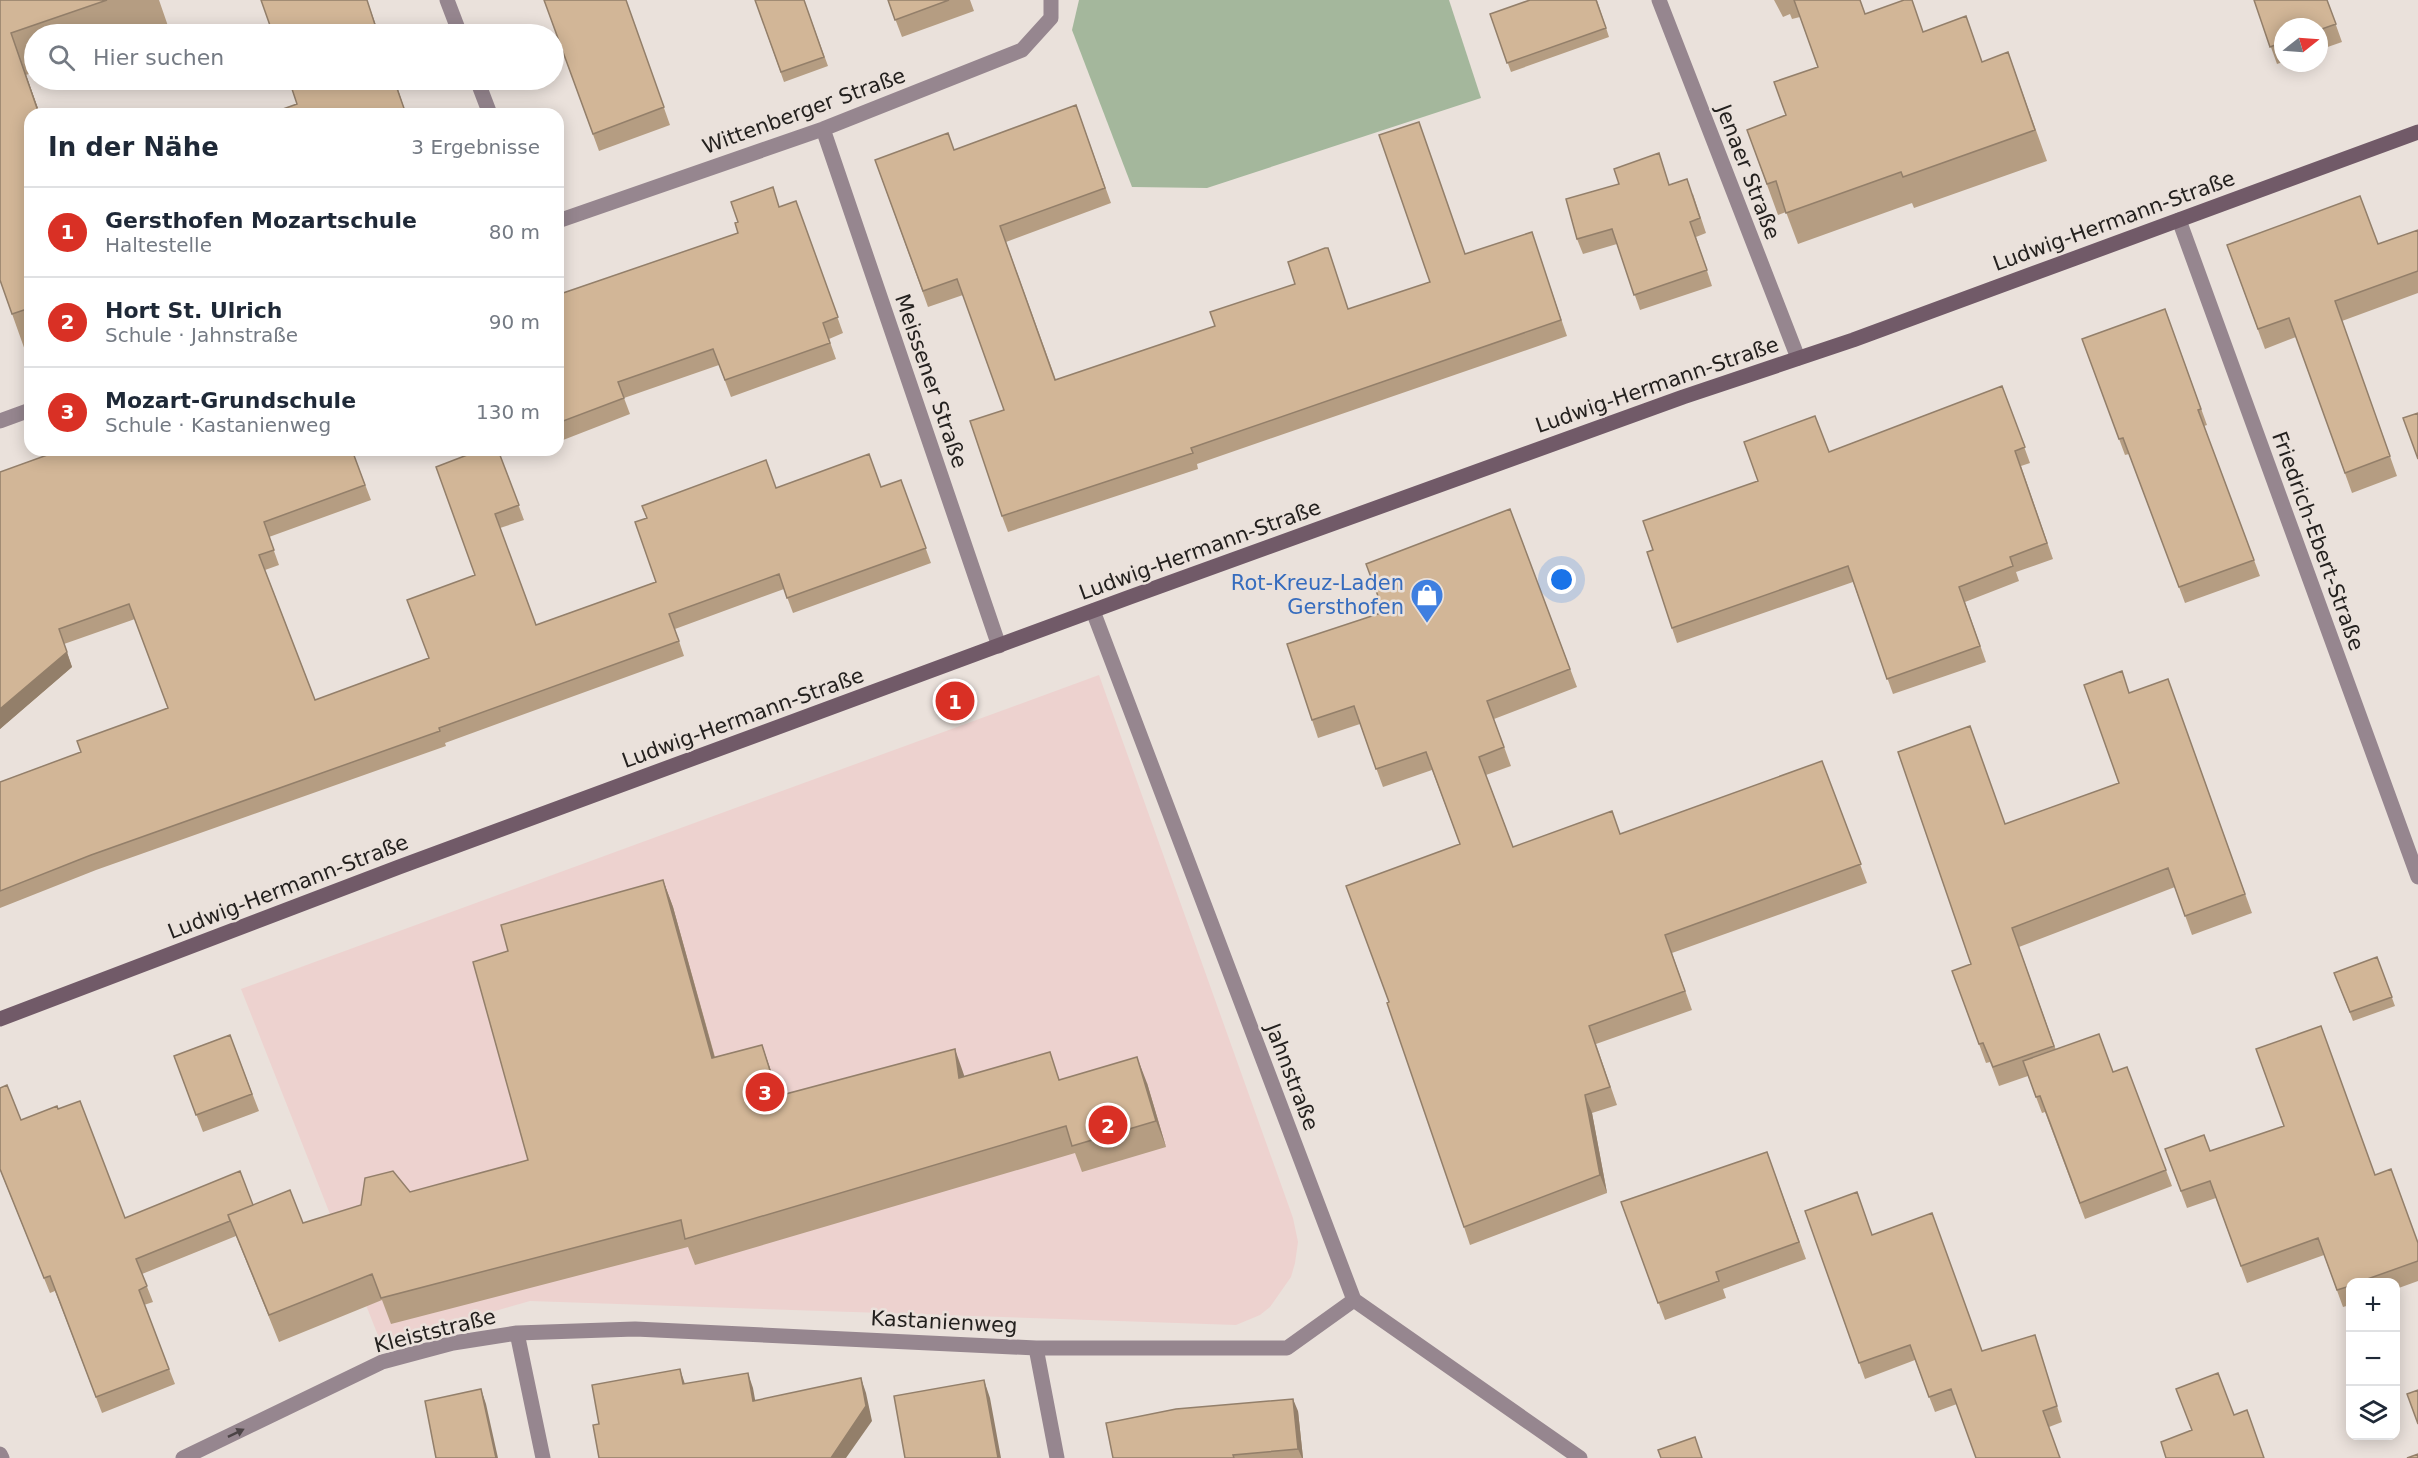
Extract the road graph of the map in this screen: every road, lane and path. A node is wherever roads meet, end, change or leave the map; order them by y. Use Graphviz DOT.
graph roads {
  1 [pos="447,0"];
  2 [pos="1051,0"];
  3 [pos="1659,0"];
  4 [pos="456,24"];
  5 [pos="481,90"];
  6 [pos="488,108"];
  7 [pos="823,129"];
  8 [pos="2418,132"];
  9 [pos="564,219"];
  10 [pos="2179,220"];
  11 [pos="1798,358"];
  12 [pos="24,412"];
  13 [pos="0,421"];
  14 [pos="1093,611"];
  15 [pos="999,646"];
  16 [pos="2418,877"];
  17 [pos="0,1019"];
  18 [pos="1354,1300"];
  19 [pos="517,1333"];
  20 [pos="1036,1348"];
  21 [pos="0,1454"];
  22 [pos="2,1458"];
  23 [pos="183,1458"];
  24 [pos="543,1458"];
  25 [pos="1057,1458"];
  26 [pos="1580,1458"];
  1 -- 4 [label="street"];
  2 -- 7 [label="street, Wittenberger Straße"];
  3 -- 11 [label="street, Jenaer Straße"];
  5 -- 6 [label="street"];
  7 -- 9 [label="street, Wittenberger Straße"];
  7 -- 15 [label="street, Meissener Straße"];
  8 -- 10 [label="street, Ludwig-Hermann-Straße"];
  10 -- 11 [label="street, Ludwig-Hermann-Straße"];
  10 -- 16 [label="street, Friedrich-Ebert-Straße"];
  11 -- 14 [label="street, Ludwig-Hermann-Straße"];
  12 -- 13 [label="street"];
  14 -- 15 [label="street, Ludwig-Hermann-Straße"];
  14 -- 18 [label="street, Jahnstraße"];
  15 -- 17 [label="street, Ludwig-Hermann-Straße"];
  18 -- 20 [label="street, Kastanienweg"];
  18 -- 26 [label="street"];
  19 -- 20 [label="street, Kastanienweg"];
  23 -- 19 [label="street, Kleiststraße, one-way"];
  19 -- 24 [label="street, Kleiststraße"];
  20 -- 25 [label="street"];
  21 -- 22 [label="street"];
}
